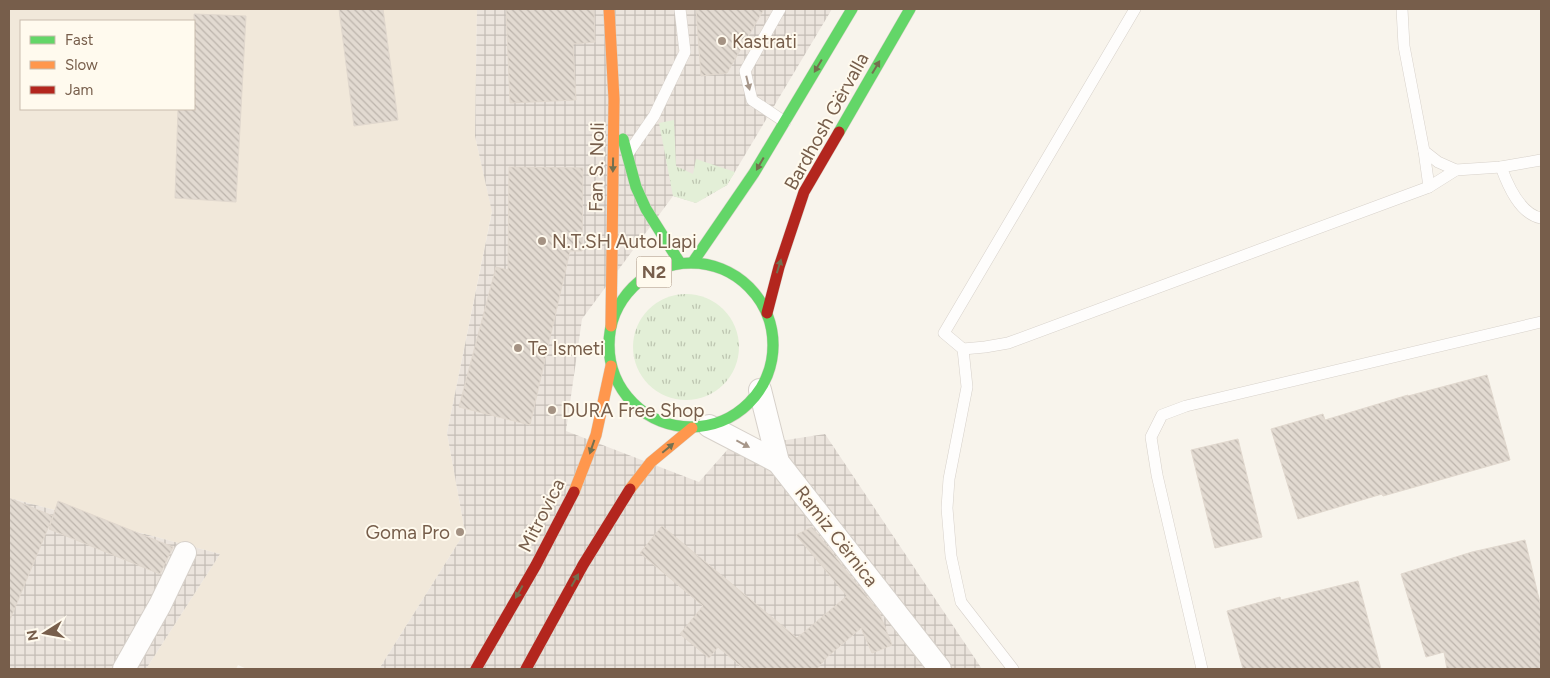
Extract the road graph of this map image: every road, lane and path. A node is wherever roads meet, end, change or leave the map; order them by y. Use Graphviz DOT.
graph roads {
  1 [pos="609,9"];
  2 [pos="680,9"];
  3 [pos="780,9"];
  4 [pos="852,9"];
  5 [pos="910,9"];
  6 [pos="1135,9"];
  7 [pos="1402,9"];
  8 [pos="614,99"];
  9 [pos="784,122"];
  10 [pos="1424,151"];
  11 [pos="627,156"];
  12 [pos="1541,160"];
  13 [pos="1501,167"];
  14 [pos="1456,170"];
  15 [pos="1430,187"];
  16 [pos="1541,218"];
  17 [pos="694,262"];
  18 [pos="680,263"];
  19 [pos="767,313"];
  20 [pos="1541,322"];
  21 [pos="611,326"];
  22 [pos="963,349"];
  23 [pos="611,366"];
  24 [pos="760,390"];
  25 [pos="700,427"];
  26 [pos="778,462"];
  27 [pos="185,553"];
  28 [pos="124,669"];
  29 [pos="476,669"];
  30 [pos="526,669"];
  31 [pos="940,669"];
  32 [pos="1013,669"];
  33 [pos="1202,669"];
  1 -- 8 [label="main road"];
  2 -- 11 [label="lane"];
  3 -- 9 [label="lane, one-way"];
  4 -- 9 [label="main road, Bardhosh Gërvalla / N2, one-way"];
  19 -- 5 [label="main road, Bardhosh Gërvalla / N2, one-way"];
  6 -- 22 [label="lane"];
  7 -- 10 [label="lane"];
  8 -- 11 [label="main road"];
  8 -- 21 [label="main road, Fan S. Noli, one-way"];
  9 -- 17 [label="main road, Bardhosh Gërvalla / N2, one-way"];
  10 -- 14 [label="lane"];
  10 -- 15 [label="lane"];
  11 -- 18 [label="main road"];
  12 -- 13 [label="lane"];
  13 -- 14 [label="lane"];
  13 -- 16 [label="lane"];
  14 -- 15 [label="lane"];
  15 -- 22 [label="lane"];
  17 -- 18 [label="main road, N2"];
  17 -- 19 [label="main road, N2"];
  18 -- 21 [label="main road, N2"];
  19 -- 24 [label="main road, N2"];
  20 -- 33 [label="lane"];
  21 -- 23 [label="main road, N2"];
  22 -- 32 [label="lane"];
  23 -- 25 [label="main road, N2"];
  23 -- 29 [label="main road, Mitrovica / N2, one-way"];
  24 -- 25 [label="main road, N2"];
  24 -- 26 [label="street, Ramiz Cërnica"];
  25 -- 26 [label="street, one-way"];
  30 -- 25 [label="main road, N2, one-way"];
  26 -- 31 [label="street, Ramiz Cërnica"];
  27 -- 28 [label="street"];
}
